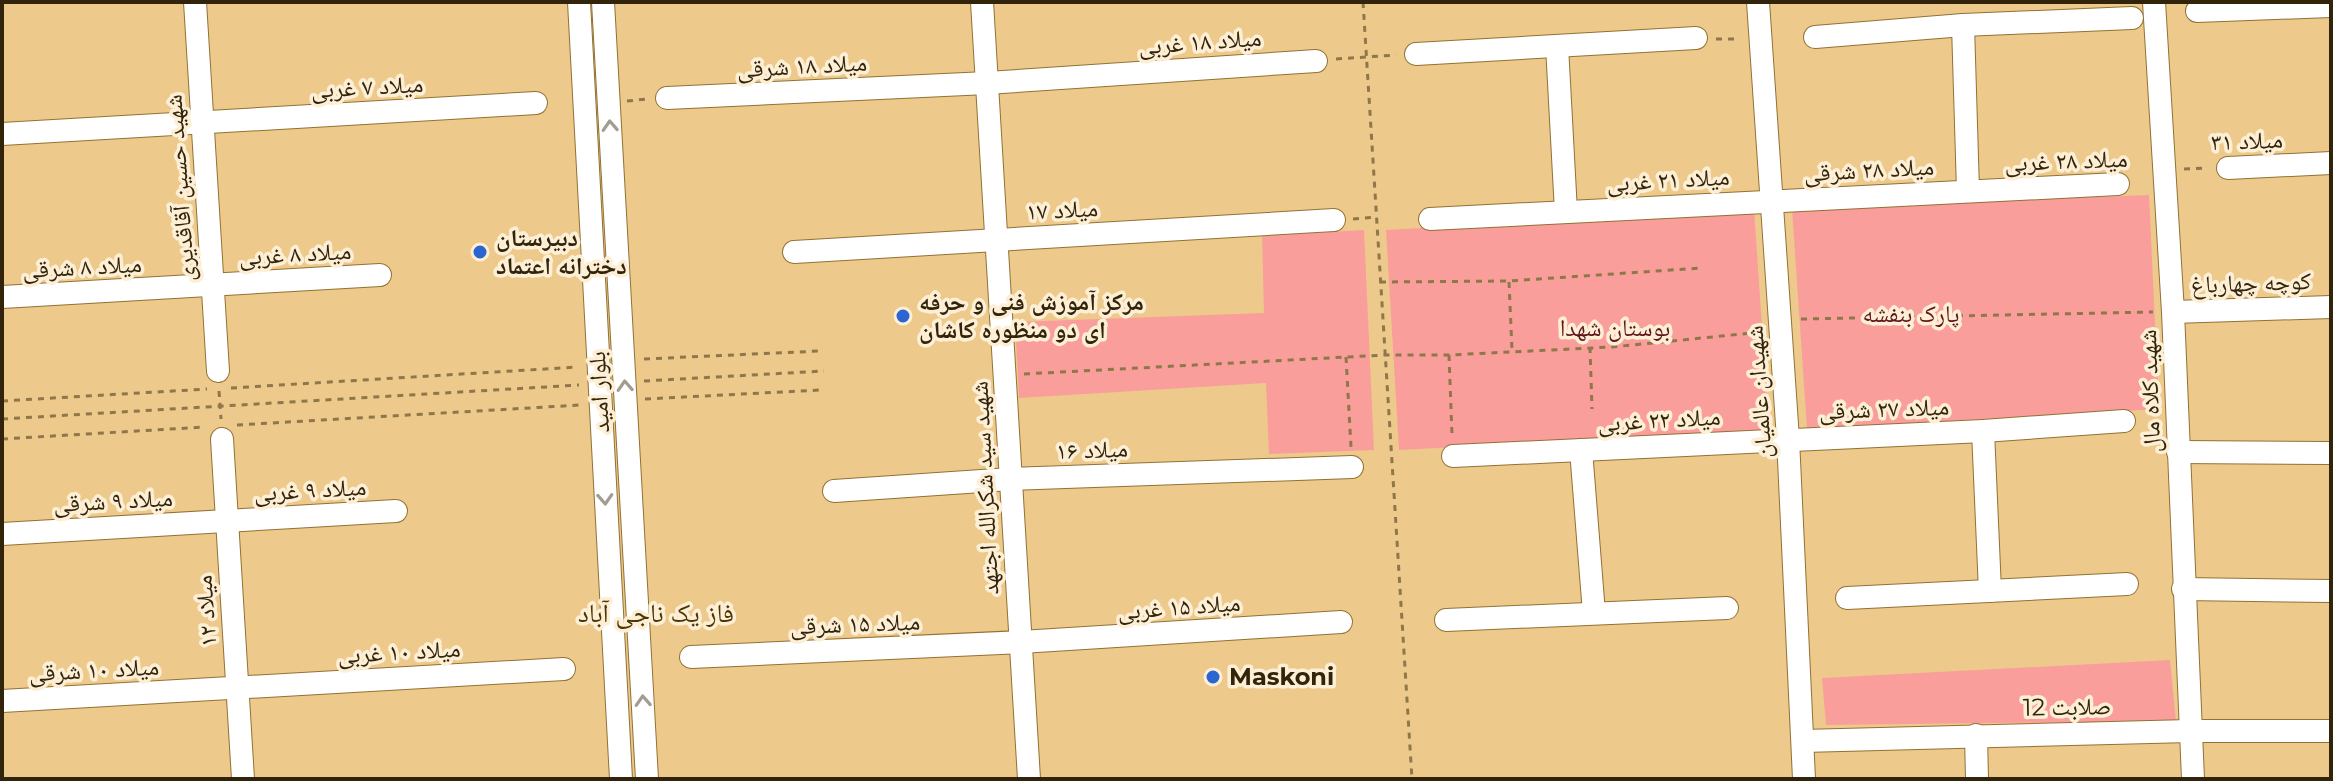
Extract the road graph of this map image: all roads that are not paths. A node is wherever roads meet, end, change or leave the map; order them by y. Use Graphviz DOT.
graph roads {
  1 [pos="195,2"];
  2 [pos="579,2"];
  3 [pos="603,2"];
  4 [pos="982,2"];
  5 [pos="1758,2"];
  6 [pos="2154,2"];
  7 [pos="2331,6"];
  8 [pos="2197,11"];
  9 [pos="2132,18"];
  10 [pos="1963,25"];
  11 [pos="1815,37"];
  12 [pos="1696,38"];
  13 [pos="1557,46"];
  14 [pos="1416,54"];
  15 [pos="1316,61"];
  16 [pos="987,83"];
  17 [pos="667,98"];
  18 [pos="536,103"];
  19 [pos="202,122"];
  20 [pos="2,134"];
  21 [pos="2331,163"];
  22 [pos="2228,168"];
  23 [pos="2118,184"];
  24 [pos="1968,191"];
  25 [pos="1772,200"];
  26 [pos="1566,212"];
  27 [pos="1430,219"];
  28 [pos="1334,220"];
  29 [pos="996,240"];
  30 [pos="794,252"];
  31 [pos="380,275"];
  32 [pos="212,285"];
  33 [pos="2,297"];
  34 [pos="2331,307"];
  35 [pos="2173,312"];
  36 [pos="622,327"];
  37 [pos="596,330"];
  38 [pos="218,380"];
  39 [pos="2124,421"];
  40 [pos="628,431"];
  41 [pos="1983,431"];
  42 [pos="222,432"];
  43 [pos="602,433"];
  44 [pos="1788,439"];
  45 [pos="1581,450"];
  46 [pos="2178,452"];
  47 [pos="2331,453"];
  48 [pos="1453,456"];
  49 [pos="1352,467"];
  50 [pos="1011,479"];
  51 [pos="834,491"];
  52 [pos="396,511"];
  53 [pos="227,521"];
  54 [pos="2,534"];
  55 [pos="2127,584"];
  56 [pos="2183,589"];
  57 [pos="1990,591"];
  58 [pos="2331,591"];
  59 [pos="1847,598"];
  60 [pos="1727,608"];
  61 [pos="1594,613"];
  62 [pos="1446,620"];
  63 [pos="1341,622"];
  64 [pos="1021,642"];
  65 [pos="691,657"];
  66 [pos="564,669"];
  67 [pos="237,688"];
  68 [pos="2,701"];
  69 [pos="2190,731"];
  70 [pos="2331,731"];
  71 [pos="1976,735"];
  72 [pos="1803,741"];
  73 [pos="243,779"];
  74 [pos="621,779"];
  75 [pos="647,779"];
  76 [pos="1029,779"];
  77 [pos="1804,779"];
  78 [pos="1977,779"];
  79 [pos="2193,779"];
  1 -- 19 [label="street, شهید حسین آقاقدیری"];
  2 -- 37 [label="street, بلوار امید"];
  36 -- 3 [label="street, بلوار امید, one-way"];
  4 -- 16 [label="street, شهید سید شکرالله اجتهد"];
  5 -- 25 [label="street, شهیدان عالمیان"];
  6 -- 35 [label="street, شهید کلاه مال"];
  7 -- 8 [label="street"];
  9 -- 10 [label="street"];
  10 -- 11 [label="street"];
  10 -- 24 [label="street"];
  12 -- 13 [label="street"];
  13 -- 14 [label="street"];
  13 -- 26 [label="street"];
  15 -- 16 [label="street, میلاد ۱۸ غربی"];
  16 -- 17 [label="street, میلاد ۱۸ شرقی"];
  16 -- 29 [label="street, شهید سید شکرالله اجتهد"];
  18 -- 19 [label="street, میلاد ۷ غربی"];
  19 -- 20 [label="street, میلاد ۷ غربی"];
  19 -- 32 [label="street, شهید حسین آقاقدیری"];
  21 -- 22 [label="street, میلاد ۳۱"];
  23 -- 24 [label="street, میلاد ۲۸ غربی"];
  24 -- 25 [label="street, میلاد ۲۸ شرقی"];
  25 -- 26 [label="street, میلاد ۲۱ غربی"];
  25 -- 44 [label="street, شهیدان عالمیان"];
  26 -- 27 [label="street, میلاد ۲۱ غربی"];
  28 -- 29 [label="street, میلاد ۱۷"];
  29 -- 30 [label="street, میلاد ۱۷"];
  29 -- 50 [label="street, شهید سید شکرالله اجتهد"];
  31 -- 32 [label="street, میلاد ۸ غربی"];
  32 -- 33 [label="street, میلاد ۸ شرقی"];
  32 -- 38 [label="street, شهید حسین آقاقدیری"];
  34 -- 35 [label="street, کوچه چهارباغ"];
  35 -- 46 [label="street, شهید کلاه مال"];
  36 -- 37 [label="street"];
  40 -- 36 [label="street, بلوار امید, one-way"];
  37 -- 43 [label="street, بلوار امید"];
  39 -- 41 [label="street, میلاد ۲۷ شرقی"];
  40 -- 43 [label="street"];
  75 -- 40 [label="street, بلوار امید, one-way"];
  41 -- 44 [label="street, میلاد ۲۷ شرقی"];
  41 -- 57 [label="street"];
  42 -- 53 [label="street, میلاد ۱۲"];
  43 -- 74 [label="street, بلوار امید, one-way"];
  44 -- 45 [label="street, میلاد ۲۲ غربی"];
  44 -- 72 [label="street, شهیدان عالمیان"];
  45 -- 48 [label="street, میلاد ۲۲ غربی"];
  45 -- 61 [label="street"];
  46 -- 47 [label="street"];
  46 -- 56 [label="street, شهید کلاه مال"];
  49 -- 50 [label="street, میلاد ۱۶"];
  50 -- 51 [label="street, میلاد ۱۶"];
  50 -- 64 [label="street, شهید سید شکرالله اجتهد"];
  52 -- 53 [label="street, میلاد ۹ غربی"];
  53 -- 54 [label="street, میلاد ۹ شرقی"];
  53 -- 67 [label="street, میلاد ۱۲"];
  55 -- 57 [label="street"];
  56 -- 58 [label="street"];
  56 -- 69 [label="street, شهید کلاه مال"];
  57 -- 59 [label="street"];
  60 -- 61 [label="street"];
  61 -- 62 [label="street"];
  63 -- 64 [label="street, میلاد ۱۵ غربی"];
  64 -- 65 [label="street, میلاد ۱۵ شرقی"];
  64 -- 76 [label="street, شهید سید شکرالله اجتهد"];
  66 -- 67 [label="street, میلاد ۱۰ غربی"];
  67 -- 68 [label="street, میلاد ۱۰ شرقی"];
  67 -- 73 [label="street, میلاد ۱۲"];
  69 -- 70 [label="street, صلابت 12"];
  69 -- 71 [label="street, صلابت 12"];
  69 -- 79 [label="street, شهید کلاه مال"];
  71 -- 72 [label="street, صلابت 12"];
  71 -- 78 [label="street"];
  72 -- 77 [label="street, شهیدان عالمیان"];
}
